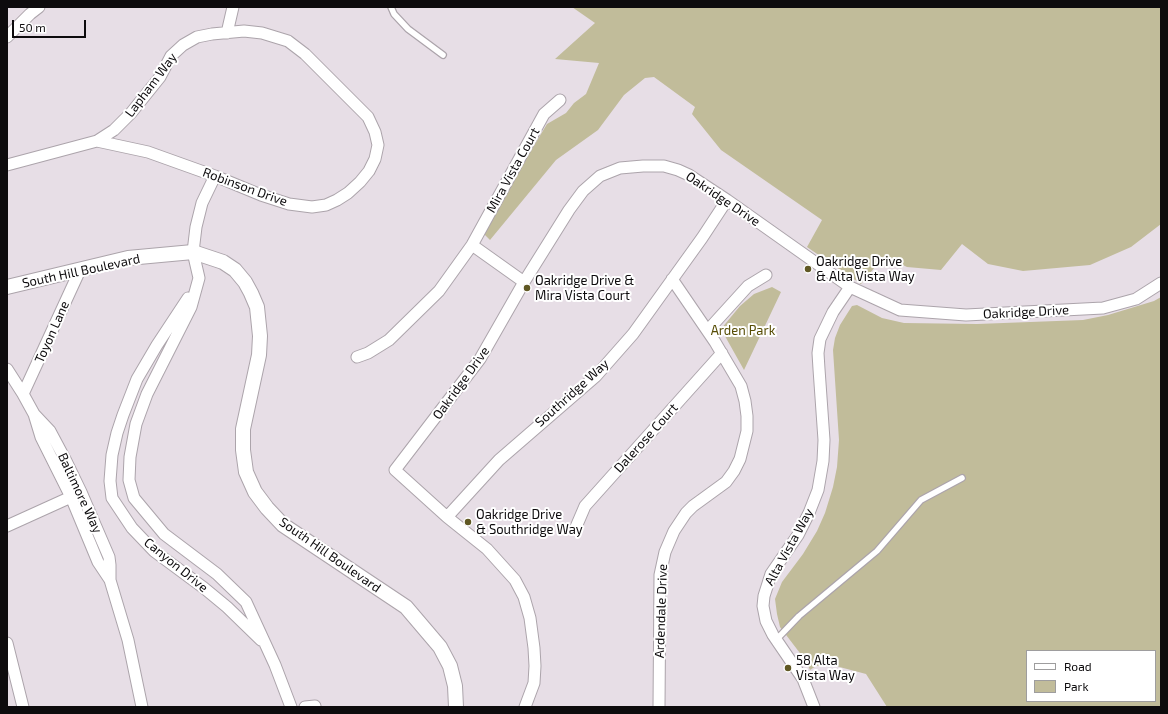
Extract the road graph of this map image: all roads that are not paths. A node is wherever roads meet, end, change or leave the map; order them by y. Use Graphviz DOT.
graph roads {
  1 [pos="39,7"];
  2 [pos="233,7"];
  3 [pos="391,7"];
  4 [pos="228,33"];
  5 [pos="7,37"];
  6 [pos="442,55"];
  7 [pos="560,100"];
  8 [pos="98,141"];
  9 [pos="7,165"];
  10 [pos="215,176"];
  11 [pos="727,200"];
  12 [pos="472,245"];
  13 [pos="193,252"];
  14 [pos="80,270"];
  15 [pos="766,275"];
  16 [pos="199,278"];
  17 [pos="672,279"];
  18 [pos="524,282"];
  19 [pos="1161,283"];
  20 [pos="7,287"];
  21 [pos="850,287"];
  22 [pos="708,330"];
  23 [pos="722,353"];
  24 [pos="356,357"];
  25 [pos="7,369"];
  26 [pos="23,394"];
  27 [pos="34,414"];
  28 [pos="962,478"];
  29 [pos="71,497"];
  30 [pos="447,517"];
  31 [pos="7,526"];
  32 [pos="576,527"];
  33 [pos="110,580"];
  34 [pos="776,640"];
  35 [pos="7,643"];
  36 [pos="265,644"];
  37 [pos="23,707"];
  38 [pos="142,707"];
  39 [pos="291,707"];
  40 [pos="456,707"];
  41 [pos="525,707"];
  42 [pos="658,707"];
  43 [pos="814,707"];
  1 -- 5 [label="street"];
  2 -- 4 [label="street"];
  3 -- 6 [label="lane"];
  4 -- 8 [label="street, Lapham Way"];
  4 -- 10 [label="street, Robinson Drive"];
  7 -- 12 [label="street, Mira Vista Court"];
  8 -- 9 [label="street, Lapham Way"];
  8 -- 10 [label="street, Robinson Drive"];
  10 -- 13 [label="street, Canyon Drive"];
  11 -- 17 [label="street, Southridge Way"];
  11 -- 18 [label="street, Oakridge Drive"];
  11 -- 21 [label="street, Oakridge Drive"];
  12 -- 18 [label="street"];
  12 -- 24 [label="street, Mira Vista Court"];
  13 -- 14 [label="street, South Hill Boulevard"];
  13 -- 16 [label="street, Canyon Drive"];
  13 -- 40 [label="street, South Hill Boulevard"];
  14 -- 20 [label="street, South Hill Boulevard"];
  14 -- 26 [label="street, Toyon Lane"];
  15 -- 22 [label="street"];
  16 -- 36 [label="street, Canyon Drive"];
  16 -- 36 [label="street, Canyon Drive"];
  17 -- 22 [label="street, Ardendale Drive"];
  17 -- 30 [label="street, Southridge Way"];
  18 -- 30 [label="street, Oakridge Drive"];
  19 -- 21 [label="street, Oakridge Drive"];
  21 -- 34 [label="street, Alta Vista Way"];
  22 -- 23 [label="street, Ardendale Drive"];
  23 -- 32 [label="street, Dalerose Court"];
  23 -- 42 [label="street, Ardendale Drive"];
  25 -- 26 [label="street, Baltimore Way"];
  26 -- 27 [label="street, Baltimore Way"];
  27 -- 29 [label="street, Baltimore Way"];
  27 -- 33 [label="street, Baltimore Way"];
  28 -- 34 [label="lane"];
  29 -- 31 [label="street"];
  29 -- 33 [label="street, Baltimore Way"];
  30 -- 41 [label="street, Oakridge Drive"];
  33 -- 38 [label="street, Baltimore Way"];
  34 -- 43 [label="street, Alta Vista Way"];
  35 -- 37 [label="street"];
  36 -- 39 [label="street, Canyon Drive"];
}
